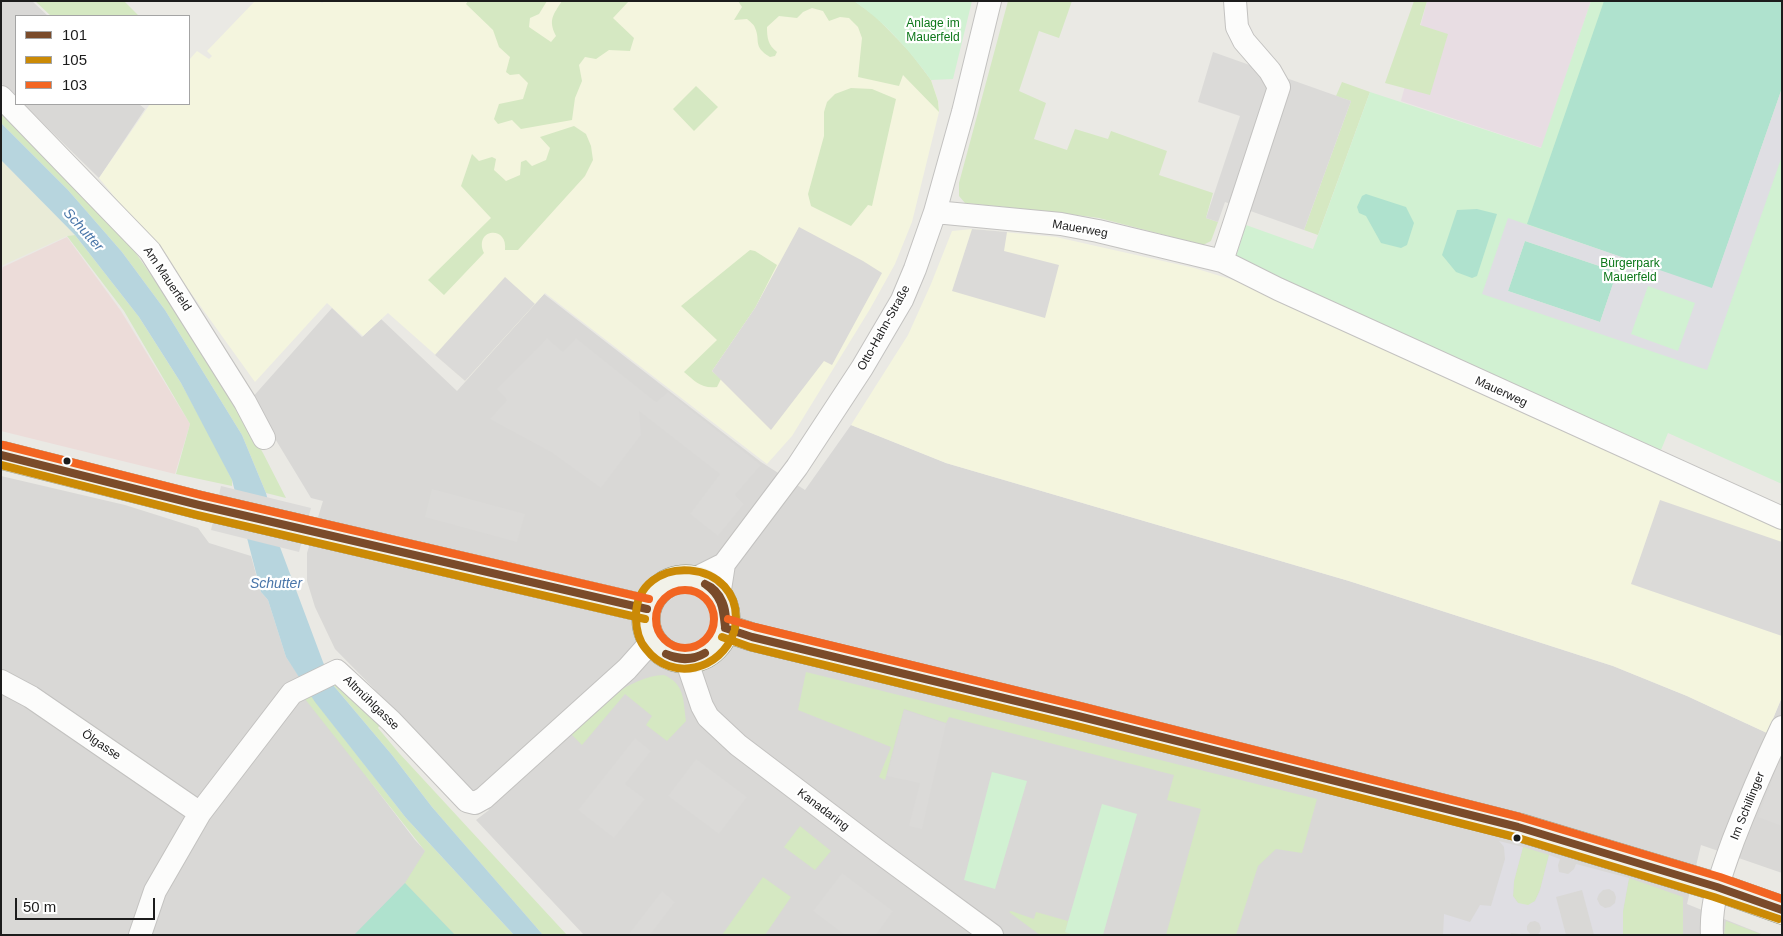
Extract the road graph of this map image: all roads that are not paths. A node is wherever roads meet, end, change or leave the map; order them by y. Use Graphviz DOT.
graph roads {
  1 [pos="990,1"];
  2 [pos="1235,1"];
  3 [pos="1,97"];
  4 [pos="935,212"];
  5 [pos="1222,261"];
  6 [pos="264,438"];
  7 [pos="1,455"];
  8 [pos="1782,518"];
  9 [pos="724,564"];
  10 [pos="694,579"];
  11 [pos="719,596"];
  12 [pos="647,609"];
  13 [pos="725,628"];
  14 [pos="652,641"];
  15 [pos="686,659"];
  16 [pos="1,681"];
  17 [pos="1782,727"];
  18 [pos="200,813"];
  19 [pos="1717,887"];
  20 [pos="1782,910"];
  21 [pos="140,935"];
  22 [pos="992,935"];
  23 [pos="1712,935"];
  1 -- 4 [label="street, Otto-Hahn-Straße"];
  2 -- 5 [label="street"];
  3 -- 6 [label="street, Am Mauerfeld"];
  4 -- 5 [label="street, Mauerweg"];
  4 -- 9 [label="street, Otto-Hahn-Straße"];
  5 -- 8 [label="street, Mauerweg"];
  7 -- 12 [label="street"];
  9 -- 10 [label="street, Otto-Hahn-Straße"];
  9 -- 11 [label="street, Otto-Hahn-Straße"];
  10 -- 11 [label="street"];
  10 -- 12 [label="street"];
  11 -- 13 [label="street"];
  12 -- 14 [label="street"];
  13 -- 15 [label="street"];
  13 -- 19 [label="street"];
  14 -- 15 [label="street"];
  14 -- 18 [label="street, Altmühlgasse"];
  15 -- 22 [label="street, Kanadaring"];
  16 -- 18 [label="street, Ölgasse"];
  17 -- 19 [label="street, Im Schillinger"];
  18 -- 21 [label="street, Altmühlgasse"];
  19 -- 20 [label="street"];
  19 -- 23 [label="street"];
}
